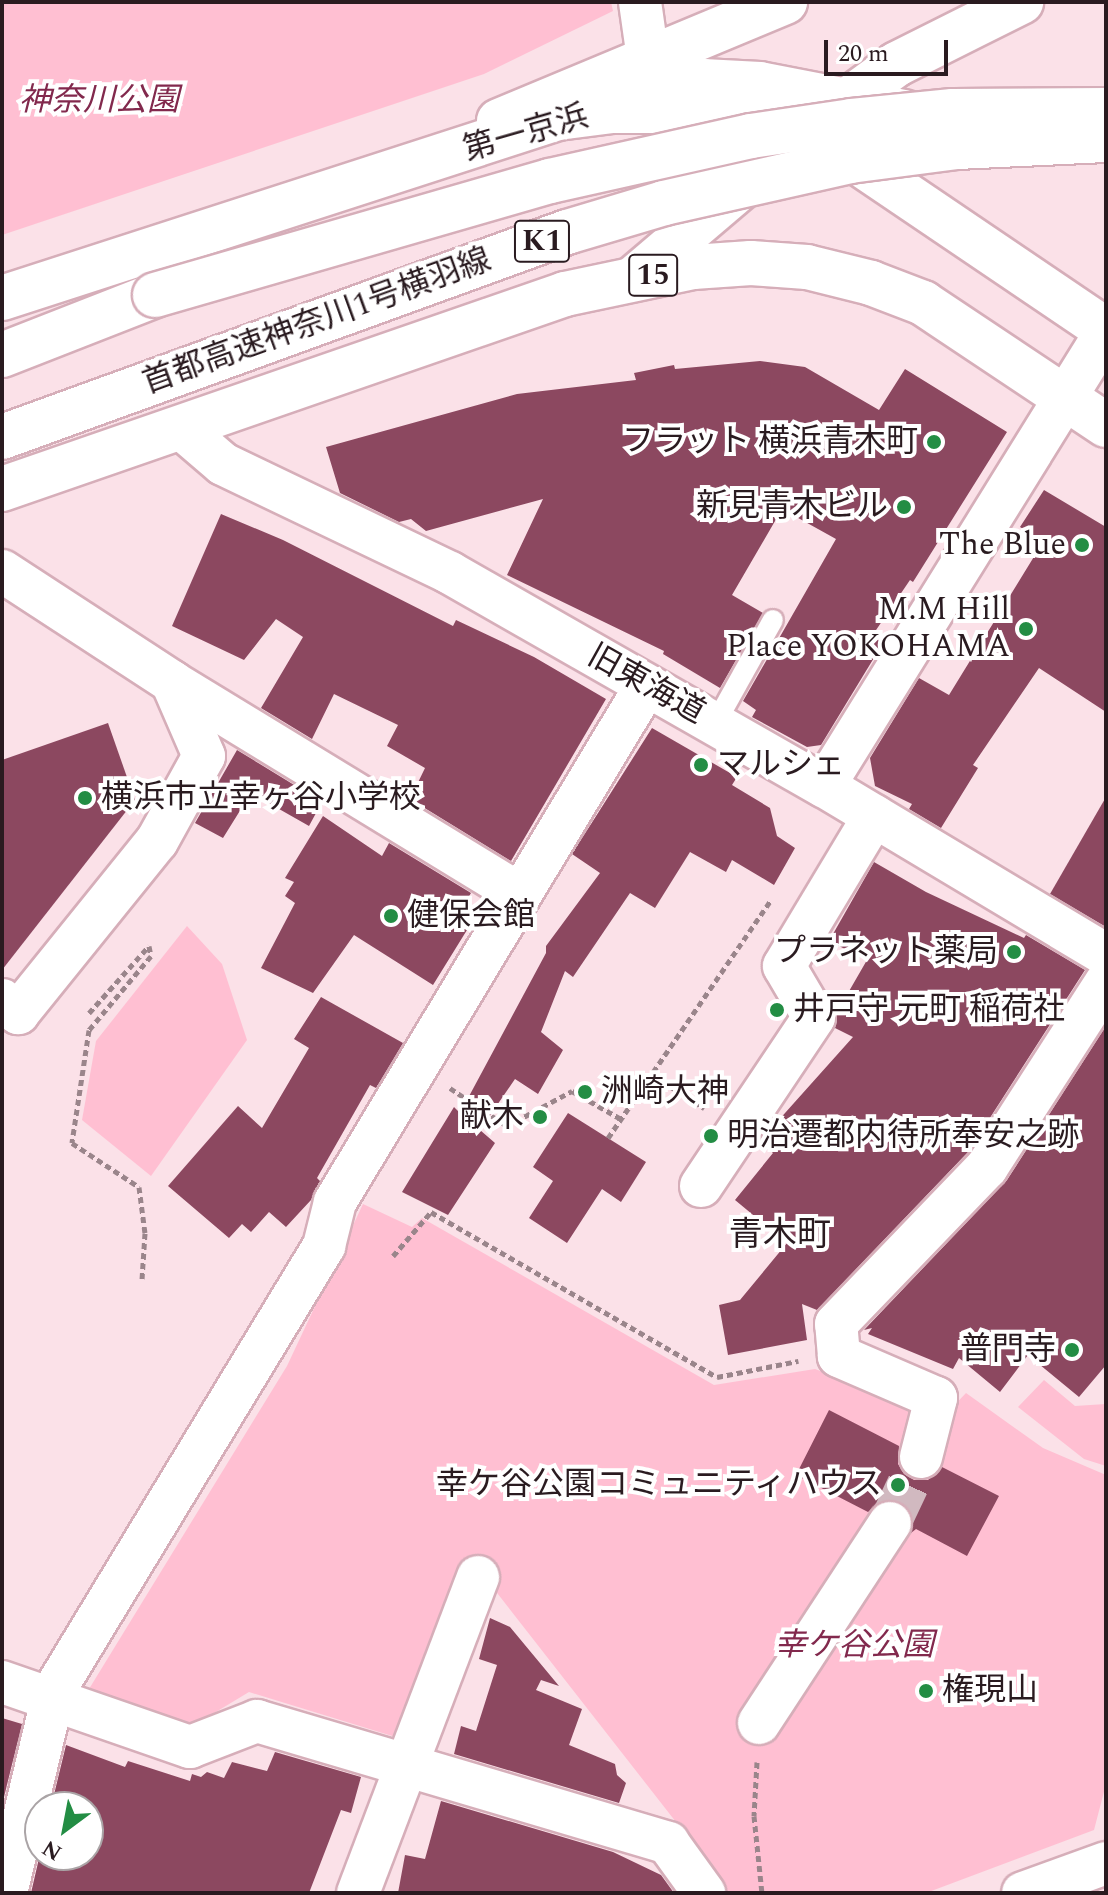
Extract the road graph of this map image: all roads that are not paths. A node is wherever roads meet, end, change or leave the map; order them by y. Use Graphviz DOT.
graph roads {
  1 [pos="640,2"];
  2 [pos="785,2"];
  3 [pos="1021,2"];
  4 [pos="648,58"];
  5 [pos="847,100"];
  6 [pos="1106,110"];
  7 [pos="558,118"];
  8 [pos="805,133"];
  9 [pos="1106,143"];
  10 [pos="430,162"];
  11 [pos="633,279"];
  12 [pos="155,295"];
  13 [pos="2,298"];
  14 [pos="1106,331"];
  15 [pos="2,343"];
  16 [pos="2,355"];
  17 [pos="1065,398"];
  18 [pos="1106,425"];
  19 [pos="181,428"];
  20 [pos="2,437"];
  21 [pos="2,489"];
  22 [pos="2,571"];
  23 [pos="773,620"];
  24 [pos="172,682"];
  25 [pos="646,686"];
  26 [pos="715,724"];
  27 [pos="824,786"];
  28 [pos="874,816"];
  29 [pos="519,894"];
  30 [pos="1106,955"];
  31 [pos="1106,982"];
  32 [pos="2,1000"];
  33 [pos="701,1186"];
  34 [pos="921,1457"];
  35 [pos="890,1523"];
  36 [pos="478,1577"];
  37 [pos="2,1682"];
  38 [pos="52,1699"];
  39 [pos="759,1723"];
  40 [pos="404,1765"];
  41 [pos="1106,1863"];
  42 [pos="6,1893"];
  43 [pos="358,1893"];
  44 [pos="704,1893"];
  45 [pos="1023,1893"];
  1 -- 4 [label="street"];
  2 -- 4 [label="main road"];
  3 -- 5 [label="main road"];
  4 -- 10 [label="main road"];
  5 -- 7 [label="main road"];
  5 -- 8 [label="main road"];
  5 -- 9 [label="main road"];
  6 -- 12 [label="main road, 首都高速神奈川1号横羽線 / K1, bridge"];
  7 -- 8 [label="main road, 第一京浜"];
  7 -- 10 [label="main road, 第一京浜"];
  8 -- 11 [label="main road"];
  8 -- 14 [label="main road, 第一京浜"];
  9 -- 20 [label="main road, 首都高速神奈川1号横羽線 / K1, bridge"];
  10 -- 13 [label="main road, 第一京浜"];
  11 -- 17 [label="main road, 15"];
  11 -- 19 [label="main road, 15"];
  12 -- 15 [label="main road, 首都高速神奈川1号横羽線 / K1"];
  12 -- 16 [label="main road, K1"];
  14 -- 17 [label="street"];
  17 -- 18 [label="main road, 15"];
  17 -- 27 [label="street"];
  19 -- 21 [label="main road, 15"];
  19 -- 25 [label="street, 旧東海道"];
  22 -- 24 [label="street"];
  23 -- 26 [label="lane"];
  24 -- 29 [label="street"];
  24 -- 32 [label="street"];
  25 -- 26 [label="street, 旧東海道"];
  25 -- 29 [label="street"];
  26 -- 27 [label="street, 旧東海道"];
  27 -- 28 [label="street, 旧東海道"];
  28 -- 30 [label="street, 旧東海道"];
  28 -- 33 [label="street"];
  29 -- 38 [label="street"];
  31 -- 34 [label="street"];
  35 -- 39 [label="street"];
  36 -- 40 [label="street"];
  37 -- 38 [label="street"];
  38 -- 40 [label="street"];
  38 -- 42 [label="street"];
  40 -- 43 [label="street"];
  40 -- 44 [label="street"];
  41 -- 45 [label="street"];
}
